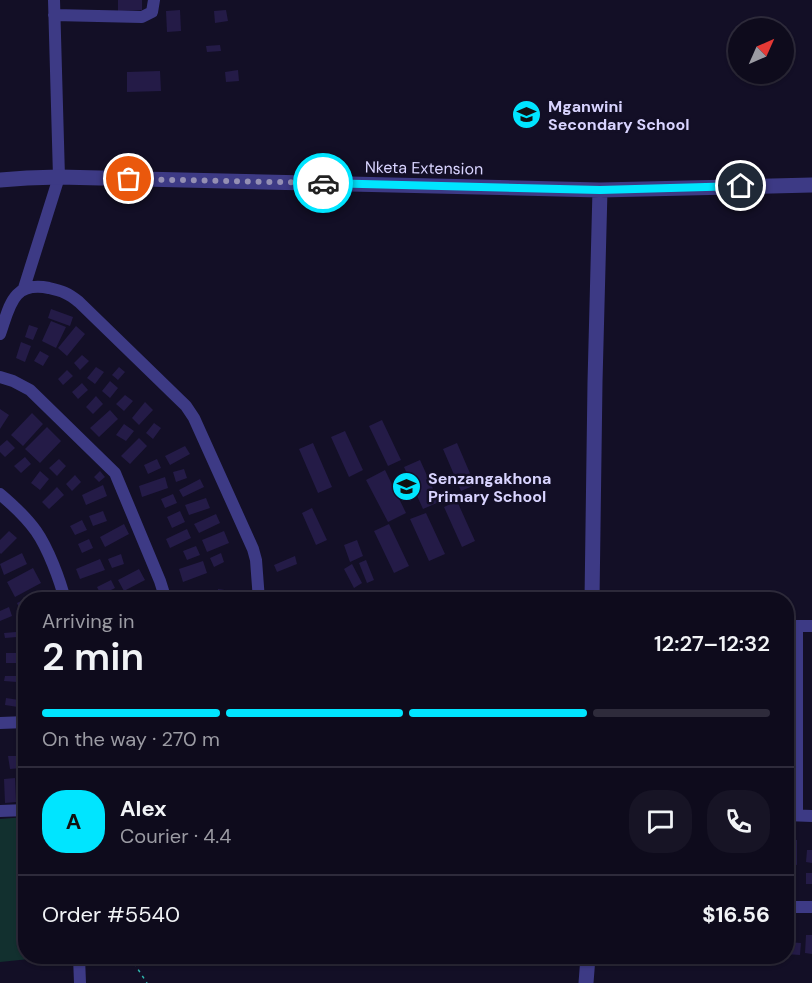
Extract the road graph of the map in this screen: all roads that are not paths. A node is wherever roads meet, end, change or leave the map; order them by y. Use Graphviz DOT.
graph roads {
  1 [pos="54,0"];
  2 [pos="154,0"];
  3 [pos="54,15"];
  4 [pos="58,177"];
  5 [pos="0,180"];
  6 [pos="812,185"];
  7 [pos="600,190"];
  8 [pos="24,288"];
  9 [pos="0,334"];
  10 [pos="0,377"];
  11 [pos="0,494"];
  12 [pos="64,592"];
  13 [pos="164,592"];
  14 [pos="258,592"];
  15 [pos="592,592"];
  16 [pos="794,626"];
  17 [pos="812,626"];
  18 [pos="18,722"];
  19 [pos="0,723"];
  20 [pos="18,811"];
  21 [pos="0,812"];
  22 [pos="794,815"];
  23 [pos="812,816"];
  24 [pos="794,907"];
  25 [pos="812,907"];
  26 [pos="79,964"];
  27 [pos="587,964"];
  28 [pos="80,983"];
  29 [pos="586,983"];
  1 -- 3 [label="street"];
  2 -- 3 [label="street"];
  3 -- 4 [label="street"];
  4 -- 5 [label="street, Nketa Extension"];
  4 -- 7 [label="street, Nketa Extension"];
  4 -- 8 [label="street"];
  6 -- 7 [label="street, Nketa Extension"];
  7 -- 15 [label="street"];
  8 -- 9 [label="street"];
  8 -- 14 [label="street"];
  10 -- 13 [label="street"];
  11 -- 12 [label="street"];
  16 -- 17 [label="street"];
  18 -- 19 [label="street"];
  20 -- 21 [label="street"];
  22 -- 23 [label="street"];
  24 -- 25 [label="street"];
  26 -- 28 [label="street"];
  27 -- 29 [label="street"];
}
